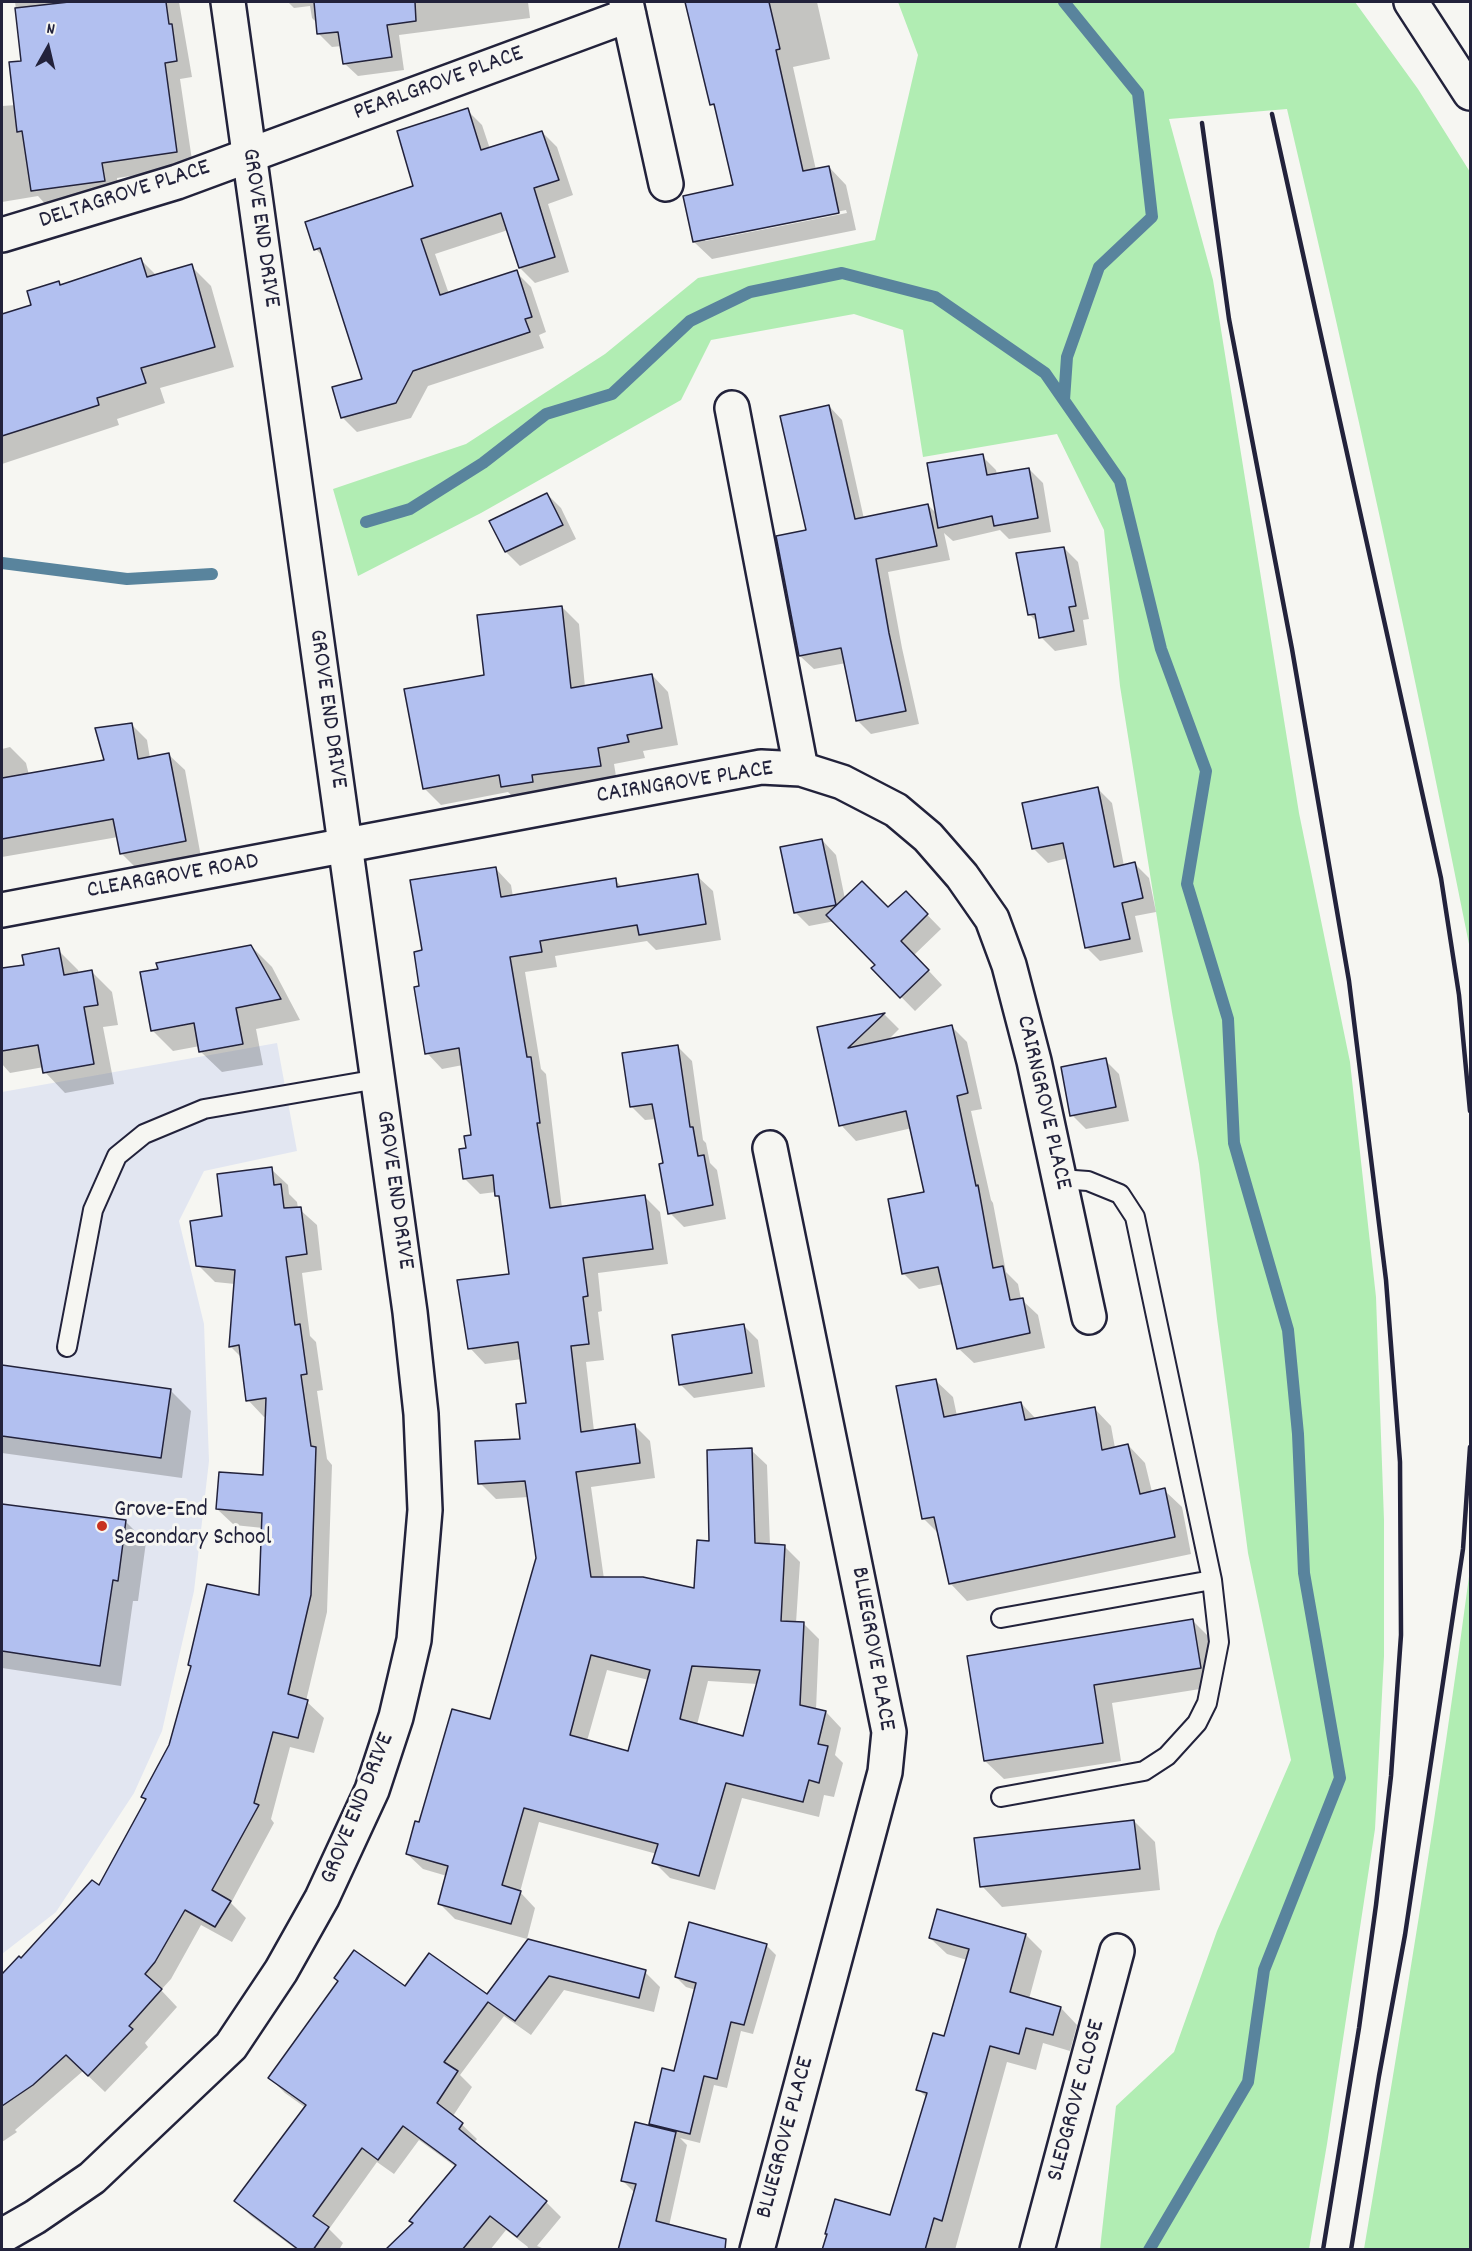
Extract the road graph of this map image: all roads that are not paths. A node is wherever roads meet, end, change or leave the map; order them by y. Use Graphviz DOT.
graph roads {
  1 [pos="228,2"];
  2 [pos="1411,2"];
  3 [pos="628,8"];
  4 [pos="1470,93"];
  5 [pos="249,155"];
  6 [pos="666,184"];
  7 [pos="2,236"];
  8 [pos="732,408"];
  9 [pos="801,769"];
  10 [pos="345,847"];
  11 [pos="2,910"];
  12 [pos="378,1079"];
  13 [pos="770,1148"];
  14 [pos="1060,1179"];
  15 [pos="1089,1317"];
  16 [pos="67,1347"];
  17 [pos="1212,1580"];
  18 [pos="1001,1618"];
  19 [pos="1001,1797"];
  20 [pos="1117,1952"];
  21 [pos="2,2236"];
  22 [pos="757,2250"];
  23 [pos="1037,2250"];
  1 -- 5 [label="street, GROVE END DRIVE"];
  2 -- 4 [label="street"];
  3 -- 5 [label="street, PEARLGROVE PLACE"];
  3 -- 6 [label="street, PEARLGROVE PLACE"];
  5 -- 7 [label="street, DELTAGROVE PLACE"];
  5 -- 10 [label="street, GROVE END DRIVE"];
  8 -- 9 [label="street"];
  9 -- 10 [label="street, CAIRNGROVE PLACE"];
  9 -- 14 [label="street, CAIRNGROVE PLACE"];
  10 -- 11 [label="street, CLEARGROVE ROAD"];
  10 -- 12 [label="street, GROVE END DRIVE"];
  12 -- 16 [label="lane"];
  12 -- 21 [label="street, GROVE END DRIVE"];
  13 -- 22 [label="street, BLUEGROVE PLACE"];
  14 -- 15 [label="street, CAIRNGROVE PLACE"];
  14 -- 17 [label="lane"];
  17 -- 18 [label="lane"];
  17 -- 19 [label="lane"];
  20 -- 23 [label="street, SLEDGROVE CLOSE"];
}
